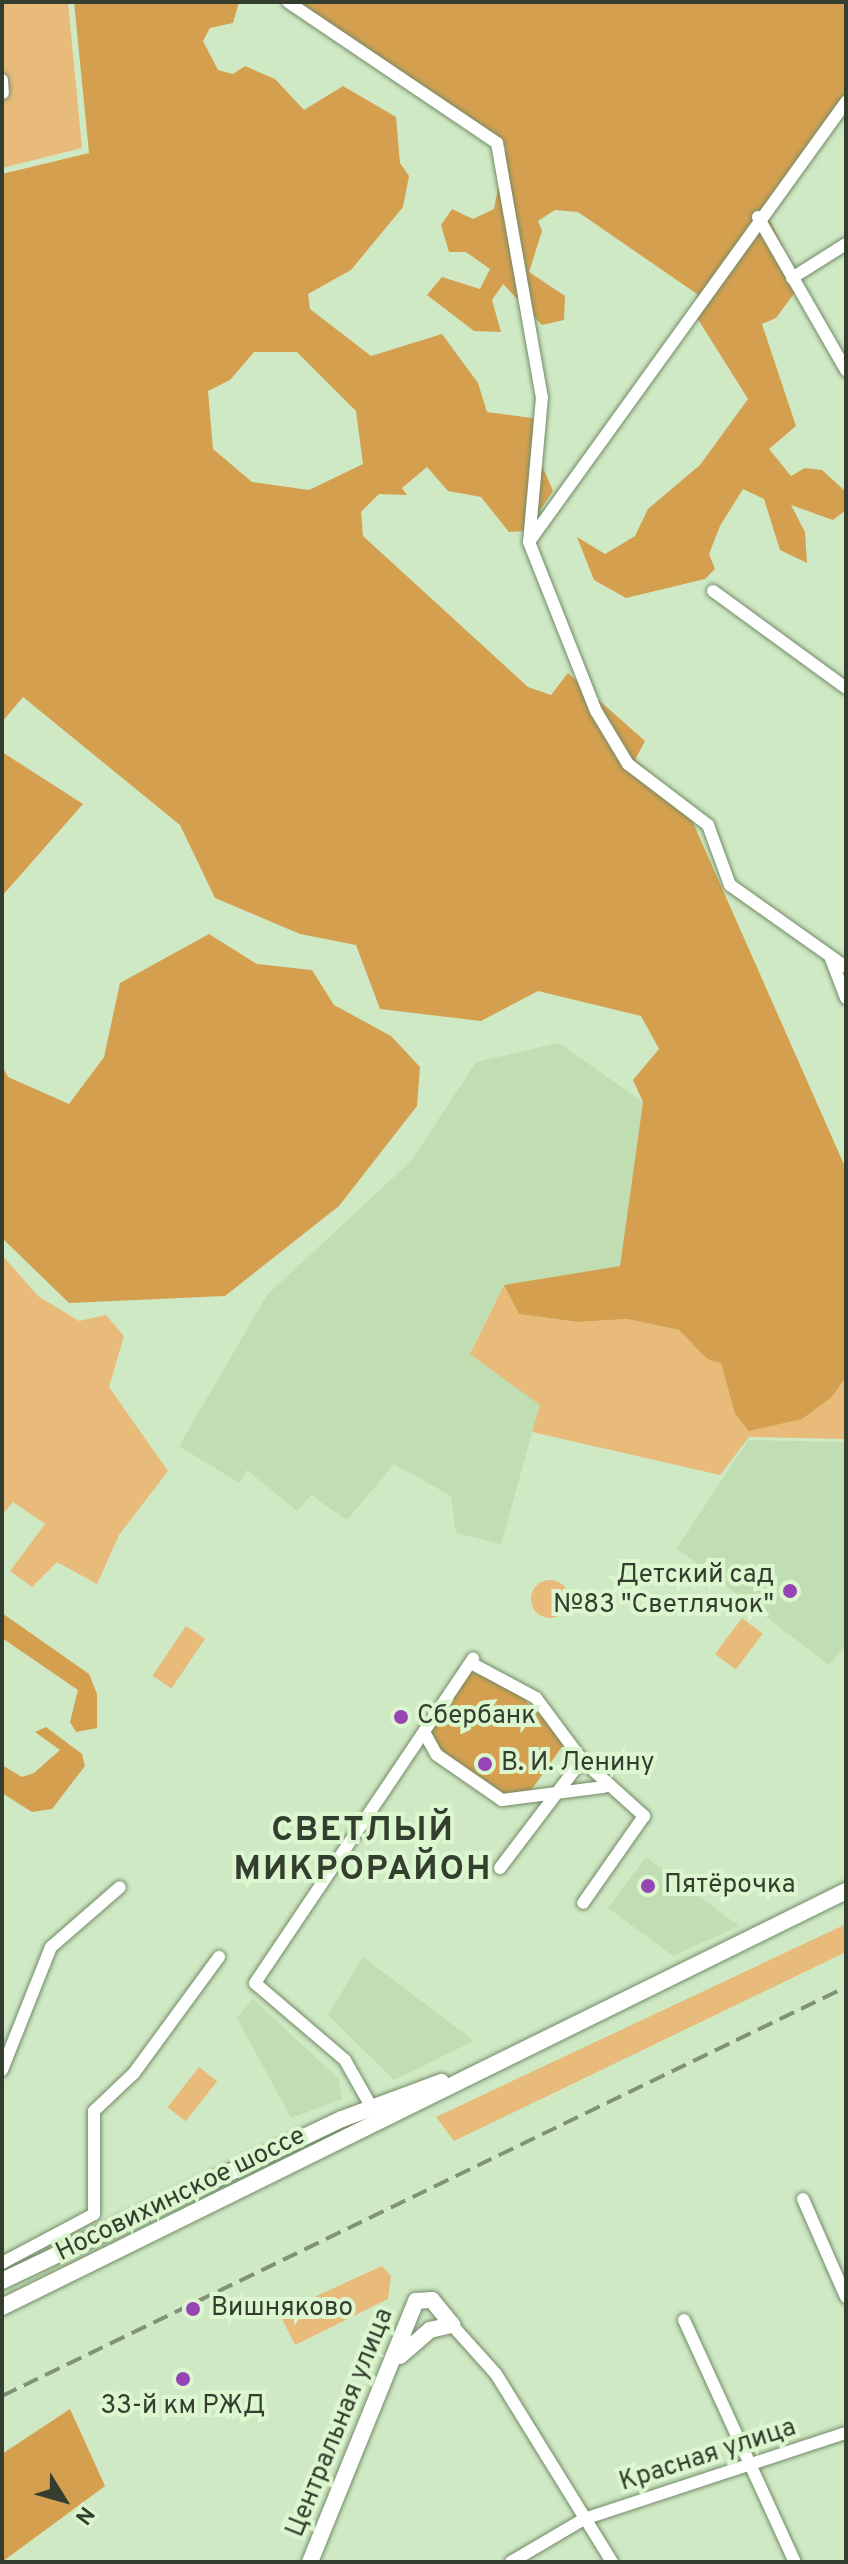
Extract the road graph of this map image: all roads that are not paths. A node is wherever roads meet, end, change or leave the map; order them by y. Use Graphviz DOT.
graph roads {
  1 [pos="288,2"];
  2 [pos="2,80"];
  3 [pos="3,93"];
  4 [pos="846,102"];
  5 [pos="758,217"];
  6 [pos="846,244"];
  7 [pos="792,278"];
  8 [pos="846,370"];
  9 [pos="529,542"];
  10 [pos="713,591"];
  11 [pos="844,684"];
  12 [pos="829,955"];
  13 [pos="846,967"];
  14 [pos="846,998"];
  15 [pos="424,1732"];
  16 [pos="582,1760"];
  17 [pos="604,1787"];
  18 [pos="556,1795"];
  19 [pos="500,1868"];
  20 [pos="120,1887"];
  21 [pos="846,1891"];
  22 [pos="583,1903"];
  23 [pos="219,1957"];
  24 [pos="499,2060"];
  25 [pos="2,2070"];
  26 [pos="372,2108"];
  27 [pos="380,2126"];
  28 [pos="803,2199"];
  29 [pos="2,2263"];
  30 [pos="2,2281"];
  31 [pos="846,2297"];
  32 [pos="2,2307"];
  33 [pos="684,2320"];
  34 [pos="452,2325"];
  35 [pos="392,2369"];
  36 [pos="846,2433"];
  37 [pos="752,2468"];
  38 [pos="584,2519"];
  39 [pos="310,2562"];
  40 [pos="511,2562"];
  41 [pos="612,2562"];
  42 [pos="795,2562"];
  1 -- 9 [label="street"];
  2 -- 3 [label="street"];
  4 -- 5 [label="street"];
  5 -- 7 [label="street"];
  5 -- 9 [label="street"];
  6 -- 7 [label="street"];
  7 -- 8 [label="street"];
  9 -- 12 [label="street"];
  10 -- 11 [label="street"];
  12 -- 13 [label="street"];
  12 -- 14 [label="street"];
  15 -- 16 [label="street"];
  15 -- 18 [label="street"];
  15 -- 26 [label="street"];
  16 -- 17 [label="street"];
  16 -- 18 [label="street"];
  17 -- 18 [label="street"];
  17 -- 22 [label="street"];
  18 -- 19 [label="street"];
  20 -- 25 [label="street"];
  21 -- 24 [label="main road, Носовихинское шоссе"];
  23 -- 29 [label="street"];
  24 -- 26 [label="main road, Носовихинское шоссе"];
  24 -- 27 [label="main road, Носовихинское шоссе"];
  26 -- 27 [label="main road"];
  26 -- 30 [label="main road, Носовихинское шоссе"];
  27 -- 32 [label="main road, Носовихинское шоссе"];
  28 -- 31 [label="street"];
  33 -- 37 [label="street"];
  34 -- 35 [label="main road"];
  34 -- 35 [label="main road, Центральная улица"];
  34 -- 38 [label="street, Центральная улица"];
  35 -- 39 [label="main road, Центральная улица"];
  36 -- 37 [label="street, Красная улица"];
  37 -- 38 [label="street, Красная улица"];
  37 -- 42 [label="street"];
  38 -- 40 [label="street, Красная улица"];
  38 -- 41 [label="street, Центральная улица"];
}
